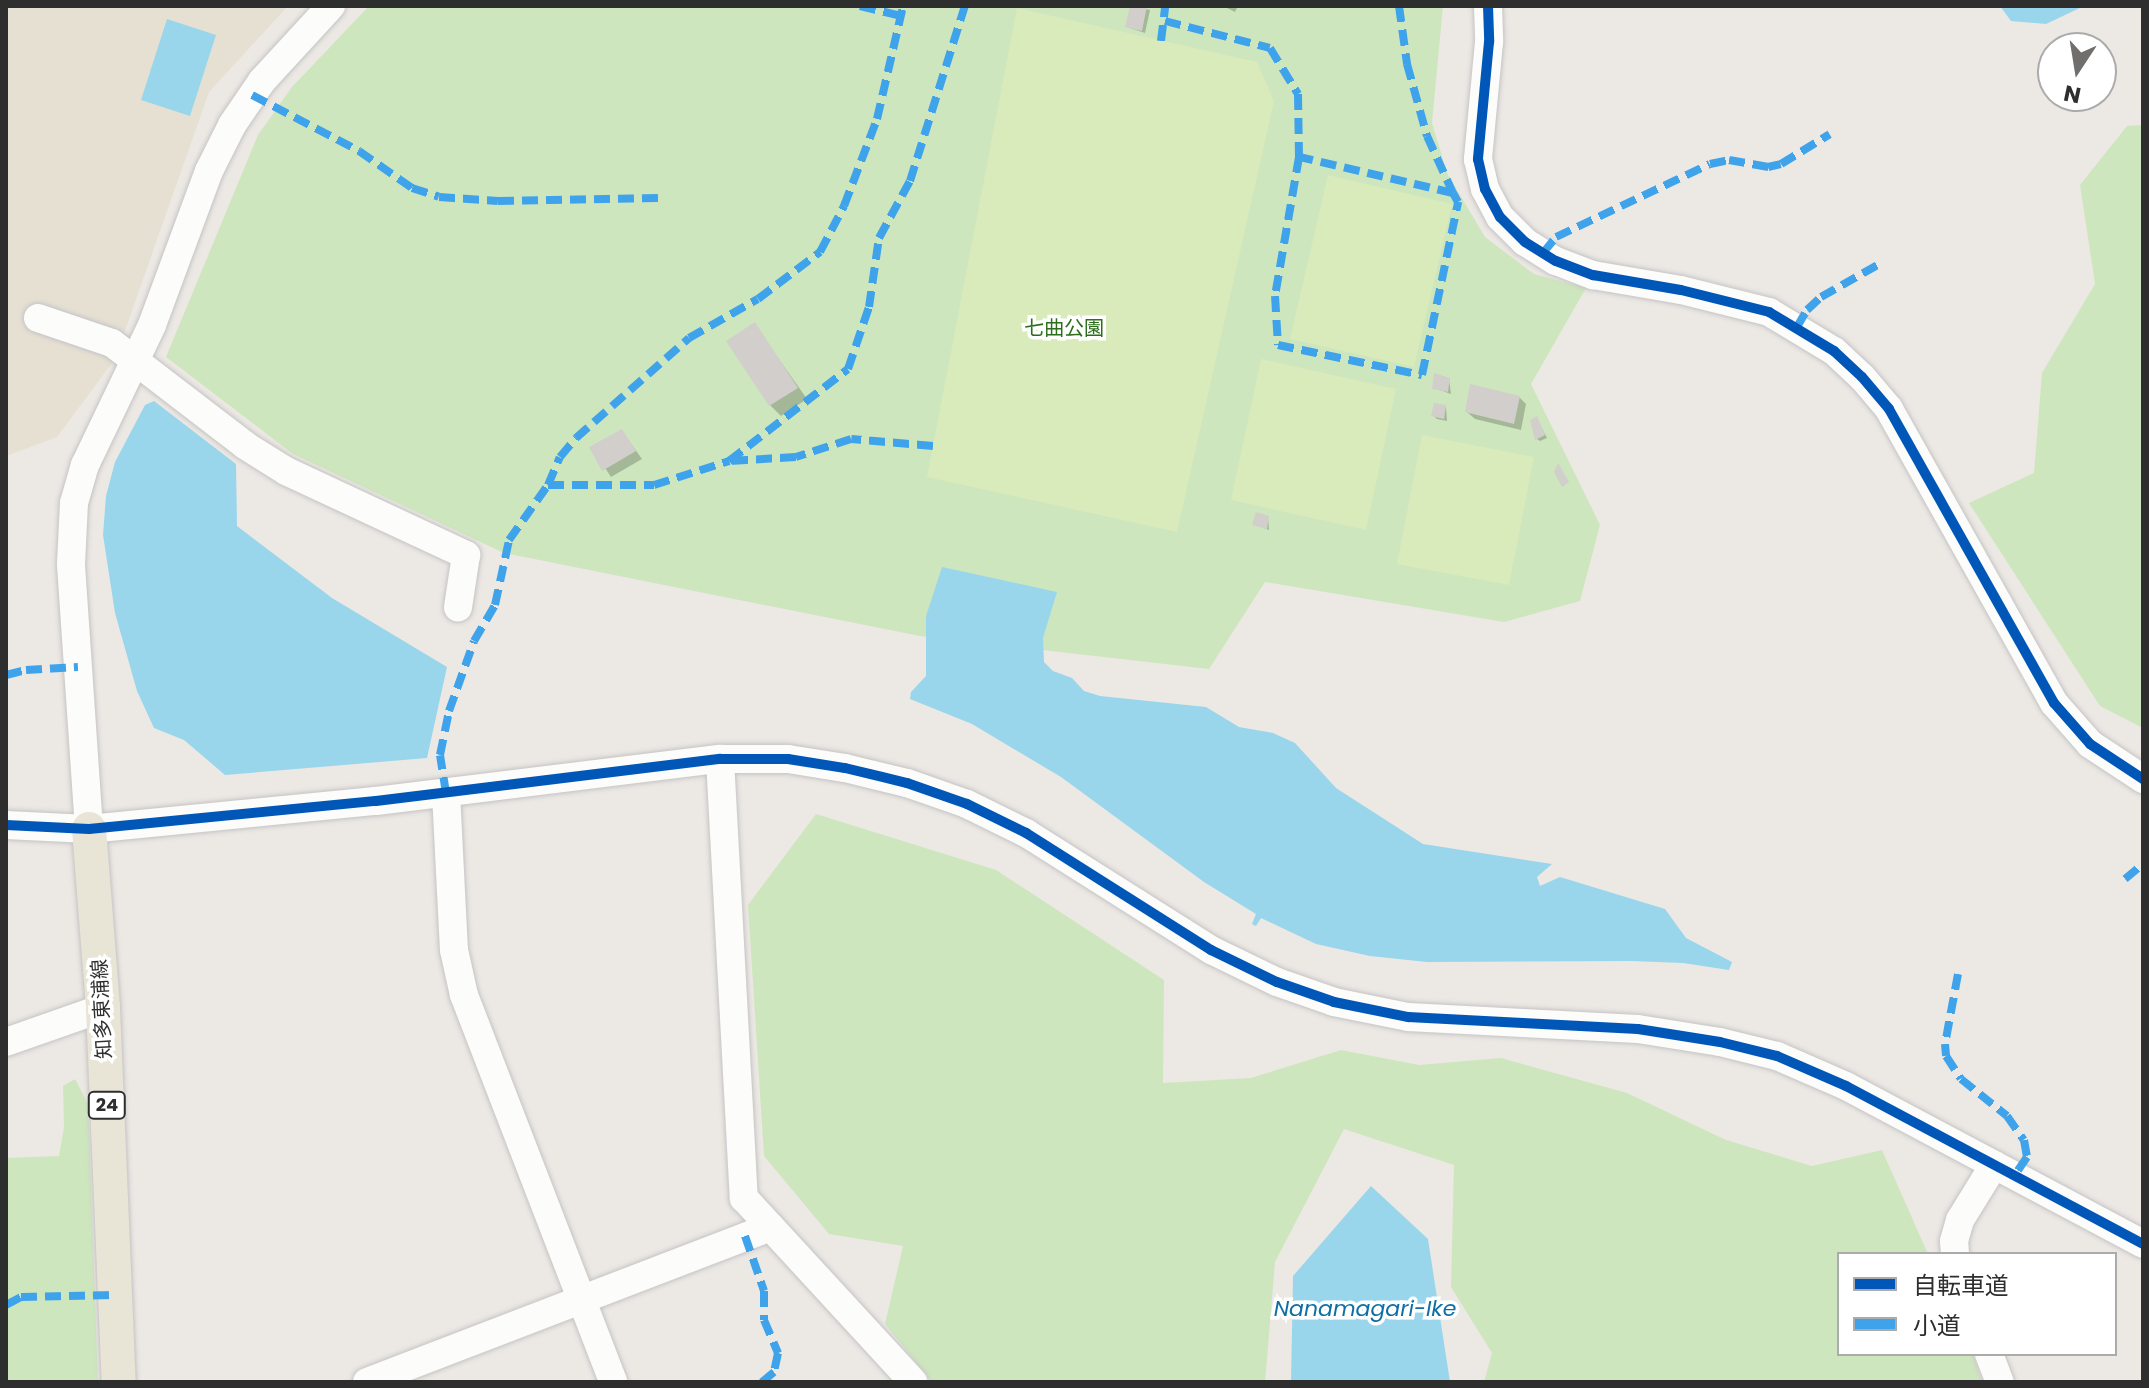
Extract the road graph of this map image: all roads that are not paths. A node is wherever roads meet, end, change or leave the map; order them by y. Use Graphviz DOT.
graph roads {
  1 [pos="331,6"];
  2 [pos="1488,6"];
  3 [pos="38,318"];
  4 [pos="137,358"];
  5 [pos="458,607"];
  6 [pos="720,759"];
  7 [pos="2143,779"];
  8 [pos="446,793"];
  9 [pos="6,825"];
  10 [pos="89,829"];
  11 [pos="103,1008"];
  12 [pos="6,1042"];
  13 [pos="1994,1165"];
  14 [pos="770,1227"];
  15 [pos="2143,1244"];
  16 [pos="1955,1252"];
  17 [pos="583,1300"];
  18 [pos="1990,1356"];
  19 [pos="119,1382"];
  20 [pos="367,1382"];
  21 [pos="613,1382"];
  22 [pos="913,1382"];
  23 [pos="2000,1382"];
  1 -- 4 [label="street"];
  2 -- 7 [label="street"];
  3 -- 4 [label="street"];
  4 -- 5 [label="street"];
  4 -- 10 [label="street"];
  6 -- 8 [label="street"];
  6 -- 13 [label="street"];
  6 -- 14 [label="street"];
  8 -- 10 [label="street"];
  8 -- 17 [label="street"];
  9 -- 10 [label="street"];
  10 -- 11 [label="main road, 知多東浦線 / 24"];
  11 -- 12 [label="street"];
  11 -- 19 [label="main road, 知多東浦線 / 24"];
  13 -- 15 [label="street"];
  13 -- 16 [label="street"];
  14 -- 17 [label="street"];
  14 -- 22 [label="street"];
  17 -- 20 [label="street"];
  17 -- 21 [label="street"];
  18 -- 23 [label="street"];
}
